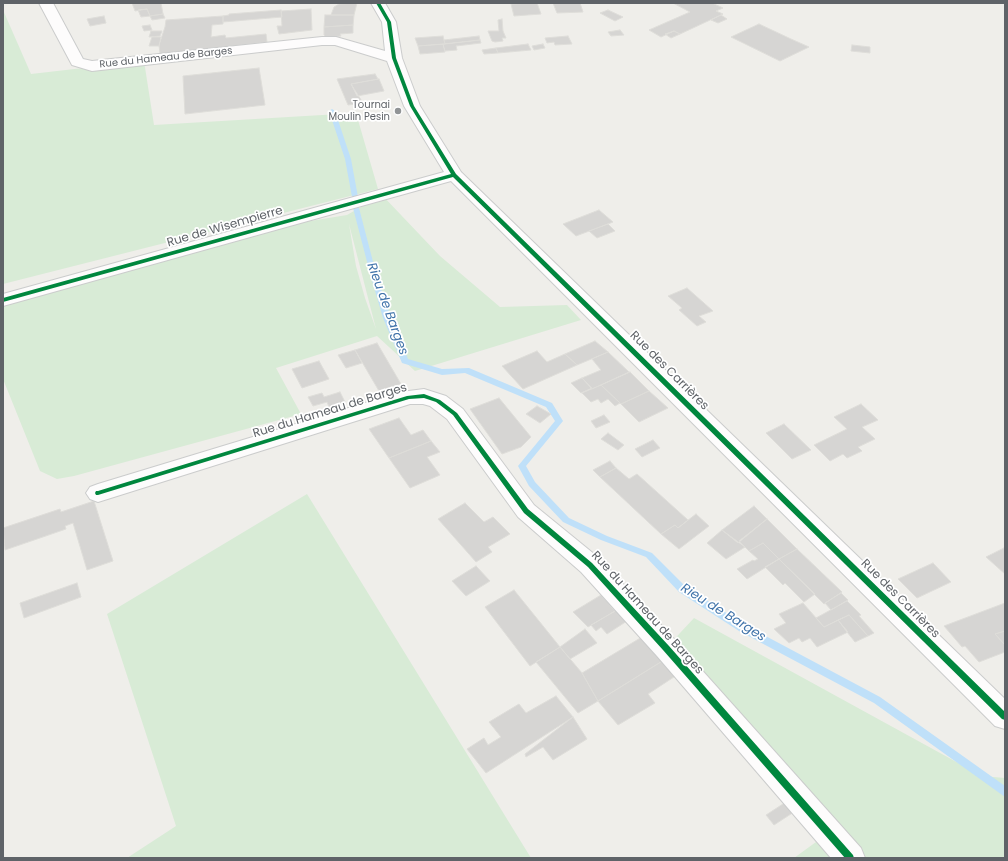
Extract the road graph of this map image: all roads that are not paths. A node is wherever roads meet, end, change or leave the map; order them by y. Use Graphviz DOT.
graph roads {
  1 [pos="46,3"];
  2 [pos="378,3"];
  3 [pos="394,58"];
  4 [pos="454,175"];
  5 [pos="3,300"];
  6 [pos="98,493"];
  7 [pos="1005,717"];
  8 [pos="850,858"];
  1 -- 3 [label="street, Rue du Hameau de Barges"];
  2 -- 3 [label="street, Rue des Carrières"];
  3 -- 4 [label="street, Rue des Carrières"];
  4 -- 5 [label="street, Rue de Wisempierre"];
  4 -- 7 [label="street, Rue des Carrières"];
  6 -- 8 [label="street, Rue du Hameau de Barges"];
}
